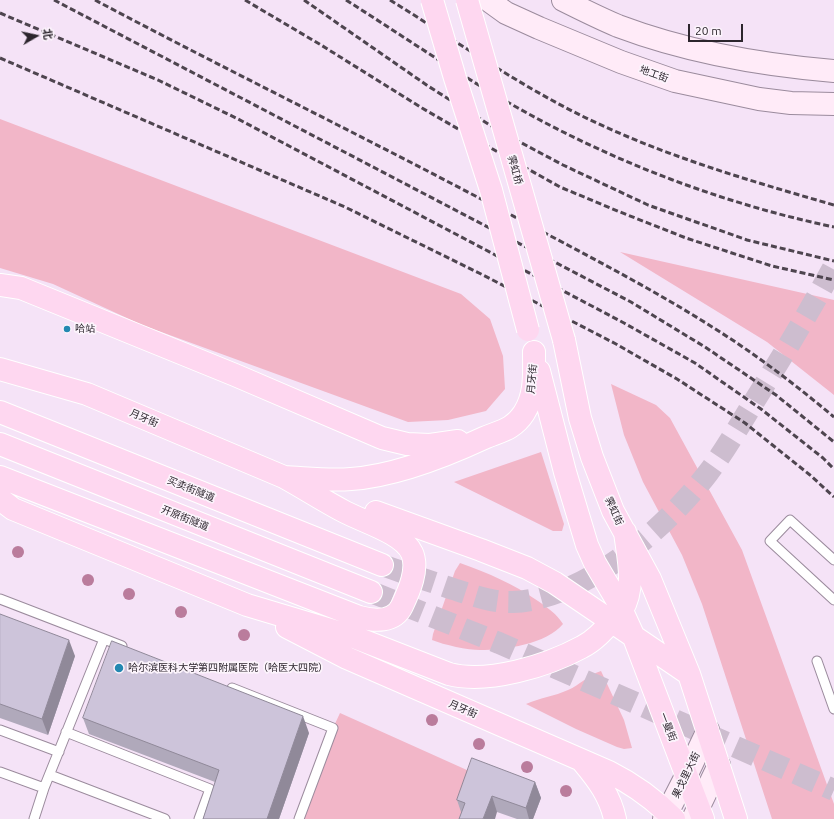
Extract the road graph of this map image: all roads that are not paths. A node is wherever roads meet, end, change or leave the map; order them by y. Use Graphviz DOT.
graph roads {
  1 [pos="432,0"];
  2 [pos="467,0"];
  3 [pos="488,0"];
  4 [pos="563,0"];
  5 [pos="834,71"];
  6 [pos="834,104"];
  7 [pos="0,285"];
  8 [pos="564,340"];
  9 [pos="534,352"];
  10 [pos="0,369"];
  11 [pos="0,412"];
  12 [pos="492,434"];
  13 [pos="0,444"];
  14 [pos="0,477"];
  15 [pos="284,477"];
  16 [pos="4,504"];
  17 [pos="625,532"];
  18 [pos="834,560"];
  19 [pos="382,565"];
  20 [pos="371,592"];
  21 [pos="0,599"];
  22 [pos="834,600"];
  23 [pos="247,605"];
  24 [pos="617,616"];
  25 [pos="633,635"];
  26 [pos="104,639"];
  27 [pos="134,650"];
  28 [pos="817,662"];
  29 [pos="689,674"];
  30 [pos="222,685"];
  31 [pos="834,709"];
  32 [pos="0,730"];
  33 [pos="708,730"];
  34 [pos="66,732"];
  35 [pos="59,752"];
  36 [pos="581,760"];
  37 [pos="719,765"];
  38 [pos="0,772"];
  39 [pos="50,775"];
  40 [pos="686,776"];
  41 [pos="44,788"];
  42 [pos="698,815"];
  43 [pos="668,817"];
  44 [pos="34,819"];
  45 [pos="165,819"];
  46 [pos="199,819"];
  47 [pos="299,819"];
  48 [pos="615,819"];
  49 [pos="736,819"];
  1 -- 9 [label="main road, bridge"];
  2 -- 8 [label="main road, 霁虹桥, bridge"];
  3 -- 6 [label="main road, 地工街"];
  4 -- 5 [label="main road"];
  7 -- 12 [label="main road"];
  8 -- 17 [label="main road, 霁虹街"];
  9 -- 12 [label="main road, 月牙街"];
  9 -- 24 [label="main road"];
  10 -- 15 [label="main road, 月牙街"];
  11 -- 19 [label="main road, 买卖街隧道"];
  12 -- 15 [label="main road, 月牙街"];
  13 -- 20 [label="main road, 开原街隧道"];
  14 -- 15 [label="main road"];
  15 -- 24 [label="main road, 月牙街"];
  16 -- 23 [label="main road, 月牙街"];
  17 -- 24 [label="main road, 月牙街"];
  17 -- 29 [label="main road, 霁虹街"];
  18 -- 22 [label="lane"];
  21 -- 26 [label="lane"];
  23 -- 24 [label="main road, 月牙街"];
  23 -- 36 [label="main road, 月牙街"];
  24 -- 25 [label="main road, 月牙街"];
  25 -- 29 [label="main road, 月牙街"];
  25 -- 40 [label="main road, 一曼街"];
  26 -- 27 [label="lane"];
  26 -- 34 [label="lane"];
  28 -- 31 [label="lane"];
  29 -- 33 [label="main road"];
  30 -- 47 [label="lane"];
  32 -- 35 [label="lane"];
  33 -- 37 [label="main road"];
  33 -- 40 [label="main road, 果戈里大街"];
  34 -- 35 [label="lane"];
  34 -- 46 [label="lane"];
  35 -- 39 [label="lane"];
  36 -- 43 [label="main road, 月牙街"];
  36 -- 48 [label="main road"];
  37 -- 42 [label="main road"];
  37 -- 49 [label="main road"];
  38 -- 41 [label="lane"];
  39 -- 41 [label="lane"];
  39 -- 45 [label="lane"];
  40 -- 42 [label="main road, 一曼街"];
  40 -- 43 [label="main road, 果戈里大街"];
  41 -- 44 [label="lane"];
}
